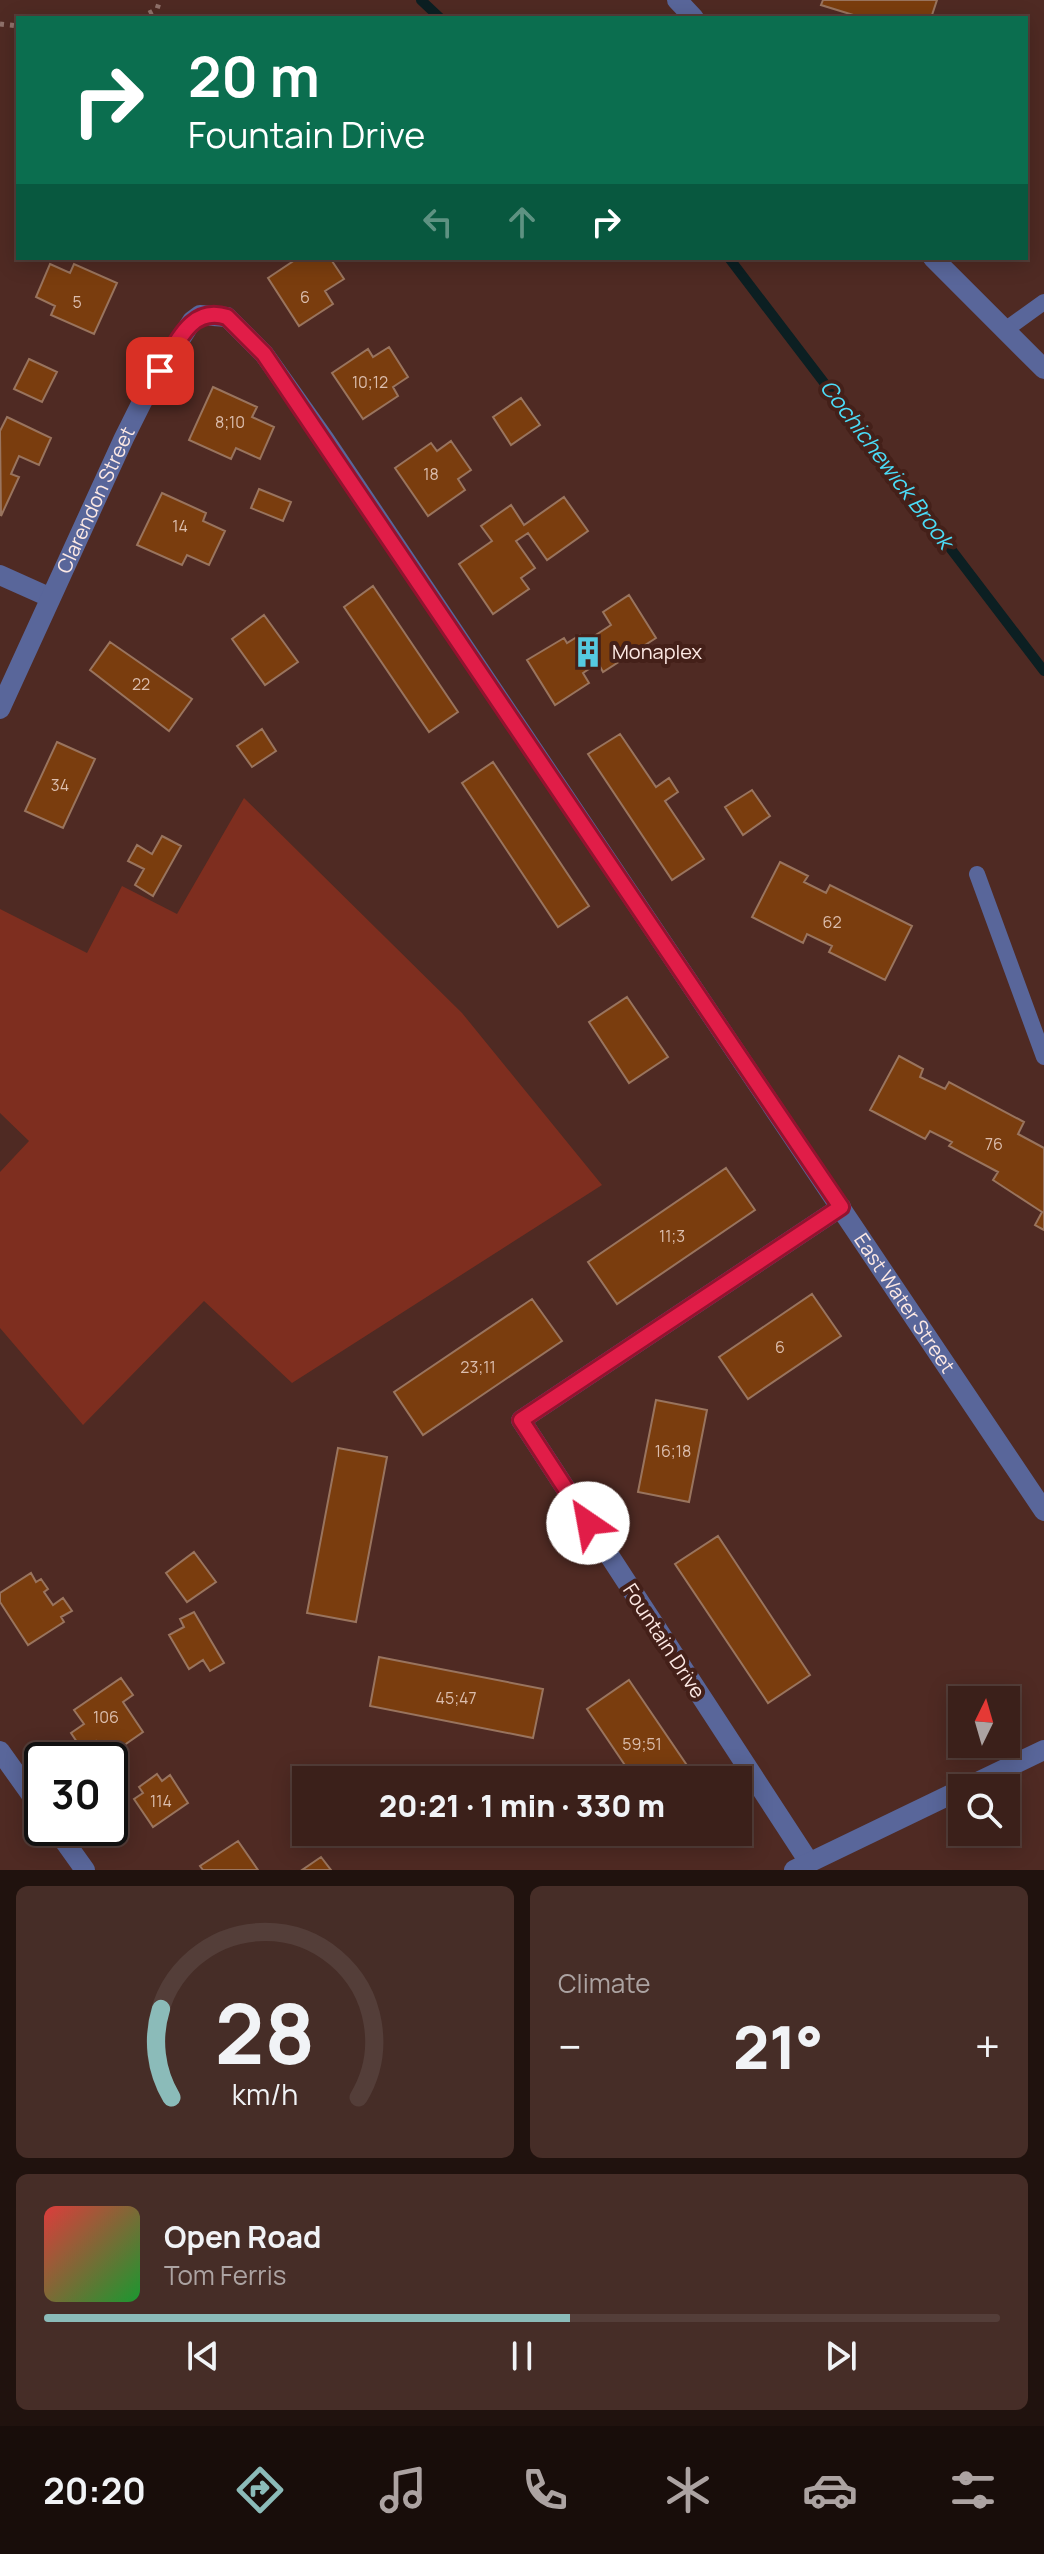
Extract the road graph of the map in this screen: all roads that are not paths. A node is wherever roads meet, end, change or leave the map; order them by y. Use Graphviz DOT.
graph roads {
  1 [pos="677,0"];
  2 [pos="692,16"];
  3 [pos="935,260"];
  4 [pos="1044,302"];
  5 [pos="217,313"];
  6 [pos="1005,330"];
  7 [pos="1044,369"];
  8 [pos="0,575"];
  9 [pos="49,597"];
  10 [pos="0,709"];
  11 [pos="977,874"];
  12 [pos="1044,1057"];
  13 [pos="841,1207"];
  14 [pos="1044,1511"];
  15 [pos="1044,1750"];
  16 [pos="0,1751"];
  17 [pos="994,1774"];
  18 [pos="24,1785"];
  19 [pos="948,1796"];
  20 [pos="68,1846"];
  21 [pos="802,1866"];
  22 [pos="85,1870"];
  1 -- 2 [label="street"];
  3 -- 6 [label="street"];
  4 -- 6 [label="lane"];
  5 -- 9 [label="street, Clarendon Street"];
  5 -- 13 [label="street, East Water Street"];
  6 -- 7 [label="street"];
  8 -- 9 [label="street"];
  9 -- 10 [label="street, Clarendon Street"];
  11 -- 12 [label="lane"];
  13 -- 14 [label="street, East Water Street"];
  13 -- 21 [label="street, Fountain Drive"];
  15 -- 17 [label="street"];
  16 -- 18 [label="street"];
  19 -- 21 [label="street"];
  20 -- 22 [label="street"];
}
